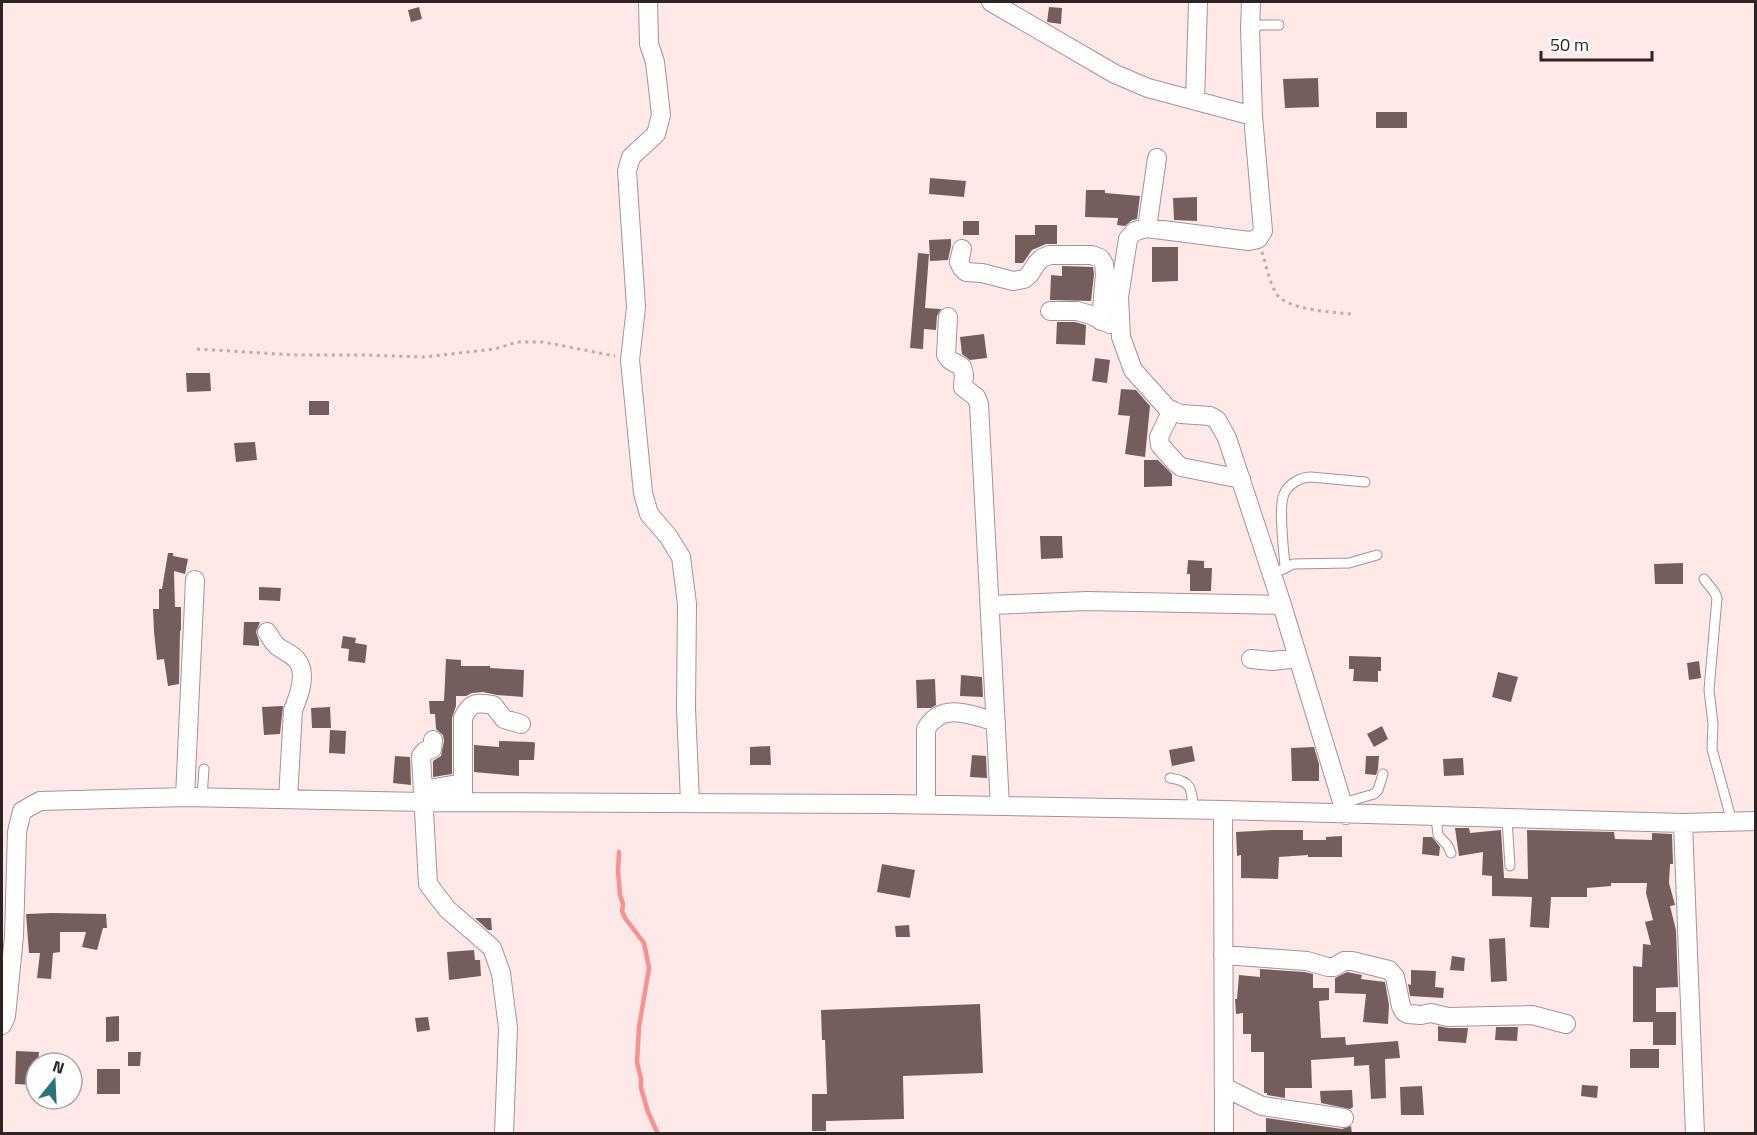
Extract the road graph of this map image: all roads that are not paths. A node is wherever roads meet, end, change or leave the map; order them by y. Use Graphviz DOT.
graph roads {
  1 [pos="648,2"];
  2 [pos="991,2"];
  3 [pos="1198,2"];
  4 [pos="1251,2"];
  5 [pos="1279,25"];
  6 [pos="1250,29"];
  7 [pos="1195,101"];
  8 [pos="1253,116"];
  9 [pos="1157,158"];
  10 [pos="1147,228"];
  11 [pos="962,249"];
  12 [pos="1050,311"];
  13 [pos="948,316"];
  14 [pos="1101,321"];
  15 [pos="1120,327"];
  16 [pos="1172,410"];
  17 [pos="1241,479"];
  18 [pos="1365,483"];
  19 [pos="1377,555"];
  20 [pos="1279,572"];
  21 [pos="1704,579"];
  22 [pos="195,580"];
  23 [pos="991,605"];
  24 [pos="1282,605"];
  25 [pos="267,632"];
  26 [pos="1298,658"];
  27 [pos="1251,659"];
  28 [pos="996,722"];
  29 [pos="521,724"];
  30 [pos="433,740"];
  31 [pos="204,769"];
  32 [pos="1383,774"];
  33 [pos="1170,778"];
  34 [pos="463,783"];
  35 [pos="423,796"];
  36 [pos="194,797"];
  37 [pos="288,799"];
  38 [pos="463,802"];
  39 [pos="690,802"];
  40 [pos="926,805"];
  41 [pos="1000,806"];
  42 [pos="1344,809"];
  43 [pos="1193,810"];
  44 [pos="1223,810"];
  45 [pos="1436,817"];
  46 [pos="1507,819"];
  47 [pos="1755,821"];
  48 [pos="1732,822"];
  49 [pos="1683,824"];
  50 [pos="1451,853"];
  51 [pos="1510,866"];
  52 [pos="1223,955"];
  53 [pos="1566,1024"];
  54 [pos="2,1025"];
  55 [pos="1224,1086"];
  56 [pos="1344,1118"];
  57 [pos="504,1134"];
  58 [pos="1224,1134"];
  59 [pos="1695,1134"];
  1 -- 39 [label="street"];
  2 -- 7 [label="street"];
  3 -- 7 [label="street"];
  4 -- 6 [label="street"];
  5 -- 6 [label="lane"];
  6 -- 8 [label="street"];
  7 -- 8 [label="street"];
  8 -- 10 [label="street"];
  9 -- 10 [label="street"];
  10 -- 15 [label="street"];
  11 -- 14 [label="street"];
  12 -- 14 [label="street"];
  13 -- 23 [label="street"];
  14 -- 15 [label="street"];
  15 -- 16 [label="street"];
  16 -- 17 [label="street"];
  16 -- 17 [label="street"];
  17 -- 20 [label="street"];
  18 -- 20 [label="lane"];
  19 -- 20 [label="lane"];
  20 -- 24 [label="street"];
  21 -- 48 [label="lane"];
  22 -- 36 [label="street"];
  23 -- 24 [label="street"];
  23 -- 28 [label="street"];
  24 -- 26 [label="street"];
  25 -- 37 [label="street"];
  26 -- 27 [label="street"];
  26 -- 42 [label="street"];
  28 -- 40 [label="street"];
  28 -- 41 [label="street"];
  29 -- 34 [label="street"];
  30 -- 35 [label="street"];
  31 -- 36 [label="lane"];
  32 -- 42 [label="lane"];
  33 -- 43 [label="lane"];
  34 -- 35 [label="street"];
  34 -- 38 [label="street"];
  35 -- 37 [label="street"];
  35 -- 38 [label="street"];
  35 -- 57 [label="street"];
  36 -- 37 [label="street"];
  36 -- 54 [label="street"];
  38 -- 39 [label="street"];
  39 -- 40 [label="street"];
  40 -- 41 [label="street"];
  41 -- 43 [label="street"];
  42 -- 44 [label="street"];
  42 -- 45 [label="street"];
  43 -- 44 [label="street"];
  44 -- 52 [label="street"];
  45 -- 46 [label="street"];
  45 -- 50 [label="lane"];
  46 -- 49 [label="street"];
  46 -- 51 [label="lane"];
  47 -- 48 [label="street"];
  48 -- 49 [label="street"];
  49 -- 59 [label="street"];
  52 -- 53 [label="street"];
  52 -- 55 [label="street"];
  55 -- 56 [label="street"];
  55 -- 58 [label="street"];
}
